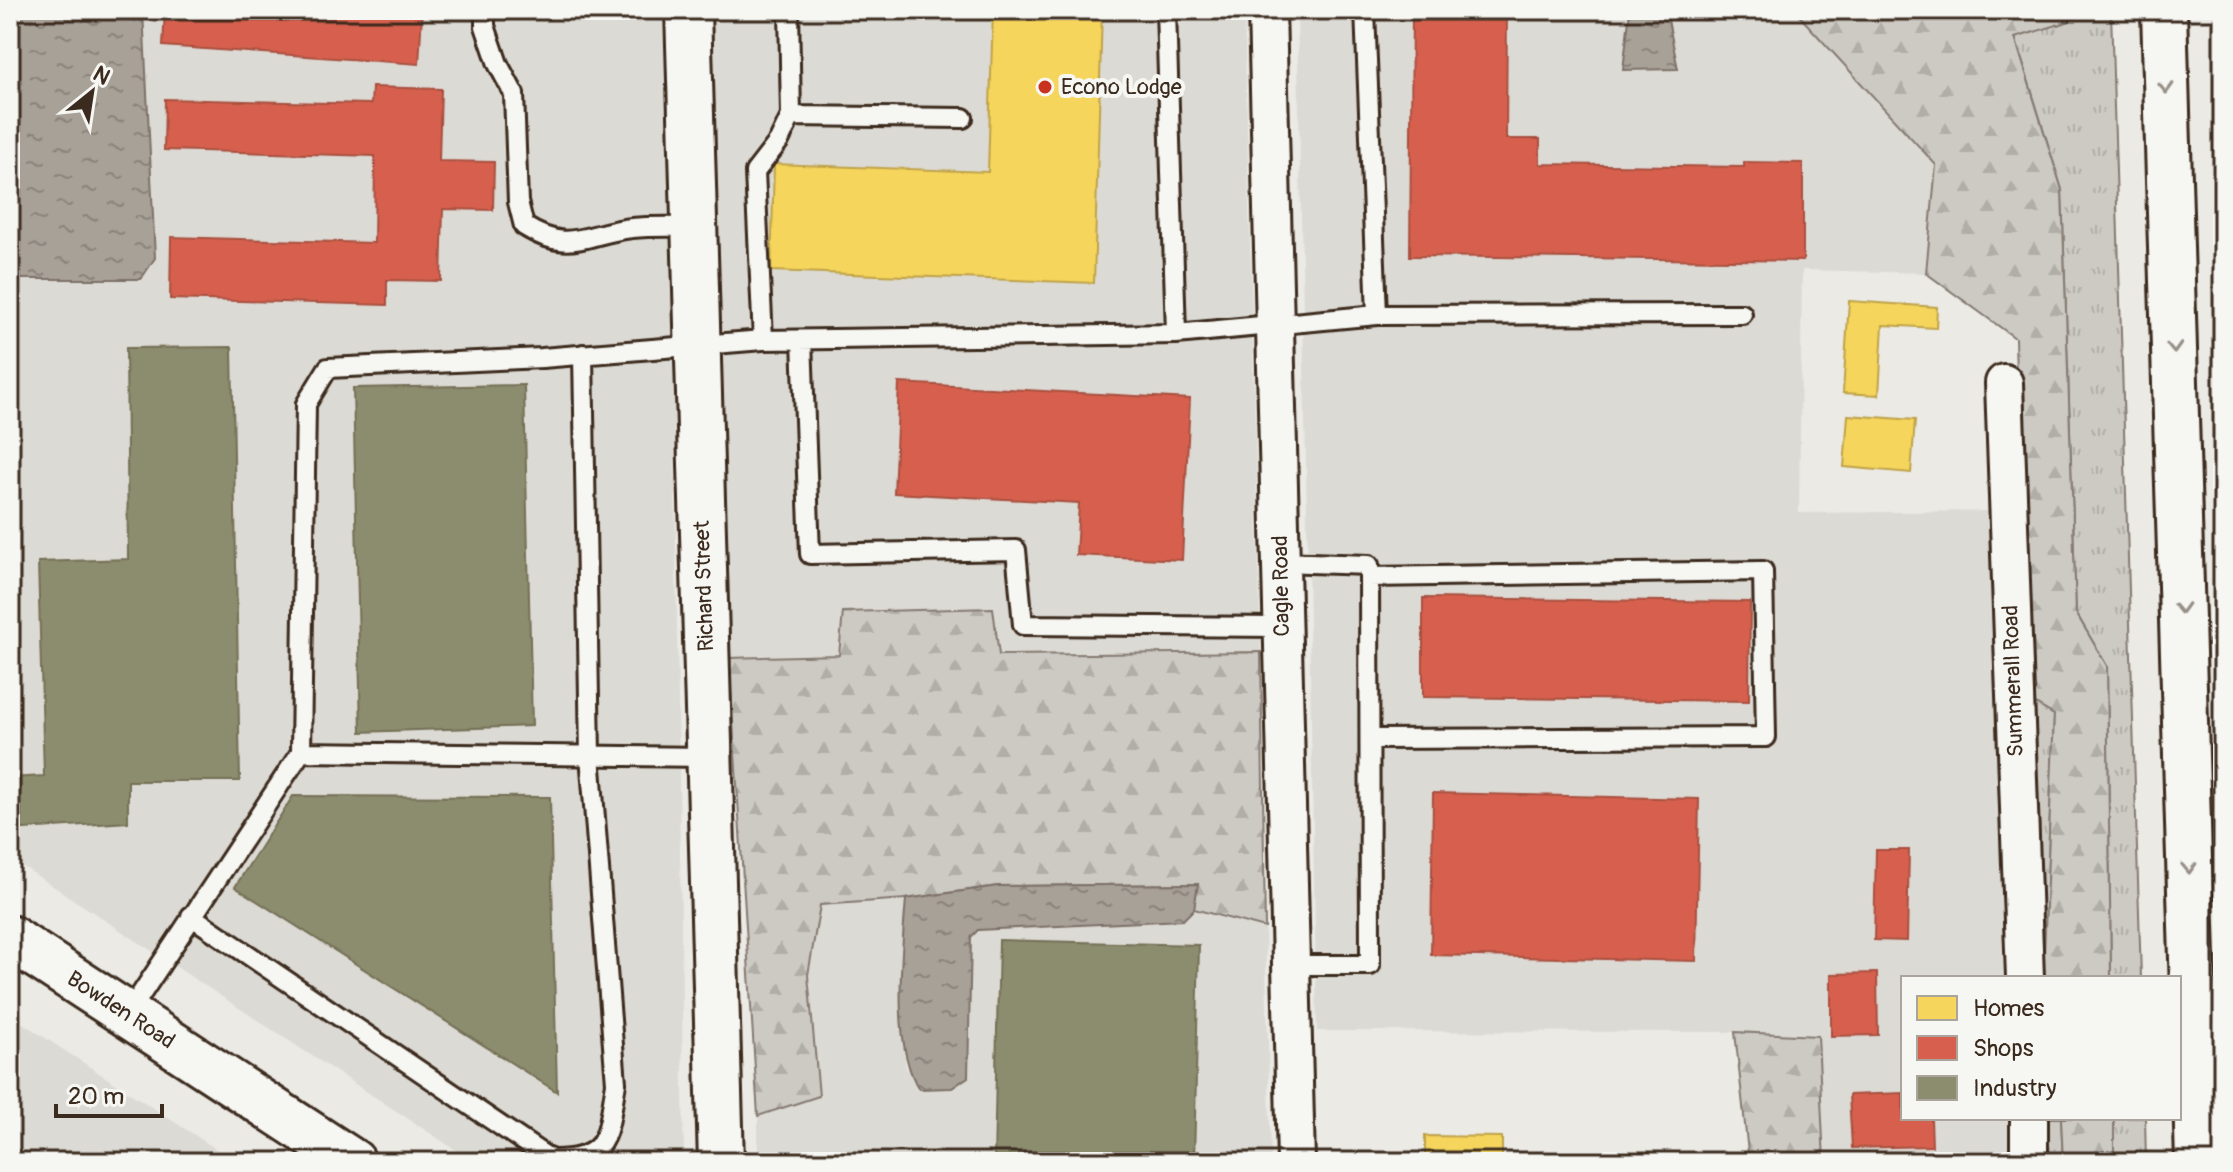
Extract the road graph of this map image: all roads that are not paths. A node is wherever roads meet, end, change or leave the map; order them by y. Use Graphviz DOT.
graph roads {
  1 [pos="485,10"];
  2 [pos="688,10"];
  3 [pos="789,10"];
  4 [pos="1166,10"];
  5 [pos="1267,10"];
  6 [pos="1365,10"];
  7 [pos="2164,10"];
  8 [pos="791,116"];
  9 [pos="963,118"];
  10 [pos="695,227"];
  11 [pos="1742,314"];
  12 [pos="1377,315"];
  13 [pos="1274,325"];
  14 [pos="1176,334"];
  15 [pos="763,340"];
  16 [pos="802,340"];
  17 [pos="698,343"];
  18 [pos="583,354"];
  19 [pos="2004,383"];
  20 [pos="1280,562"];
  21 [pos="1369,577"];
  22 [pos="1282,627"];
  23 [pos="1370,739"];
  24 [pos="301,752"];
  25 [pos="590,755"];
  26 [pos="709,757"];
  27 [pos="191,916"];
  28 [pos="10,938"];
  29 [pos="1290,965"];
  30 [pos="2025,976"];
  31 [pos="128,1014"];
  32 [pos="2029,1120"];
  33 [pos="725,1161"];
  34 [pos="353,1162"];
  35 [pos="1296,1162"];
  36 [pos="2029,1162"];
  37 [pos="2198,1162"];
  1 -- 10 [label="lane"];
  2 -- 10 [label="main road, Richard Street"];
  3 -- 8 [label="lane"];
  4 -- 14 [label="lane"];
  5 -- 13 [label="street, Cagle Road"];
  6 -- 12 [label="lane"];
  7 -- 37 [label="main road, one-way"];
  8 -- 9 [label="lane"];
  8 -- 15 [label="lane"];
  10 -- 17 [label="main road, Richard Street"];
  11 -- 12 [label="lane"];
  12 -- 13 [label="lane"];
  13 -- 14 [label="lane"];
  13 -- 20 [label="street, Cagle Road"];
  14 -- 16 [label="lane"];
  15 -- 16 [label="lane"];
  15 -- 17 [label="lane"];
  16 -- 22 [label="lane"];
  17 -- 18 [label="lane"];
  17 -- 26 [label="main road, Richard Street"];
  18 -- 24 [label="lane"];
  18 -- 25 [label="lane"];
  19 -- 30 [label="street, Summerall Road"];
  20 -- 21 [label="lane"];
  20 -- 22 [label="street, Cagle Road"];
  21 -- 23 [label="lane"];
  21 -- 23 [label="lane"];
  22 -- 29 [label="street, Cagle Road"];
  23 -- 29 [label="lane"];
  24 -- 25 [label="lane"];
  24 -- 27 [label="lane"];
  25 -- 26 [label="lane"];
  25 -- 27 [label="lane"];
  26 -- 33 [label="main road, Richard Street"];
  27 -- 31 [label="lane"];
  28 -- 31 [label="main road, Bowden Road"];
  29 -- 35 [label="street, Cagle Road"];
  31 -- 34 [label="main road, Bowden Road"];
  32 -- 36 [label="street"];
}
